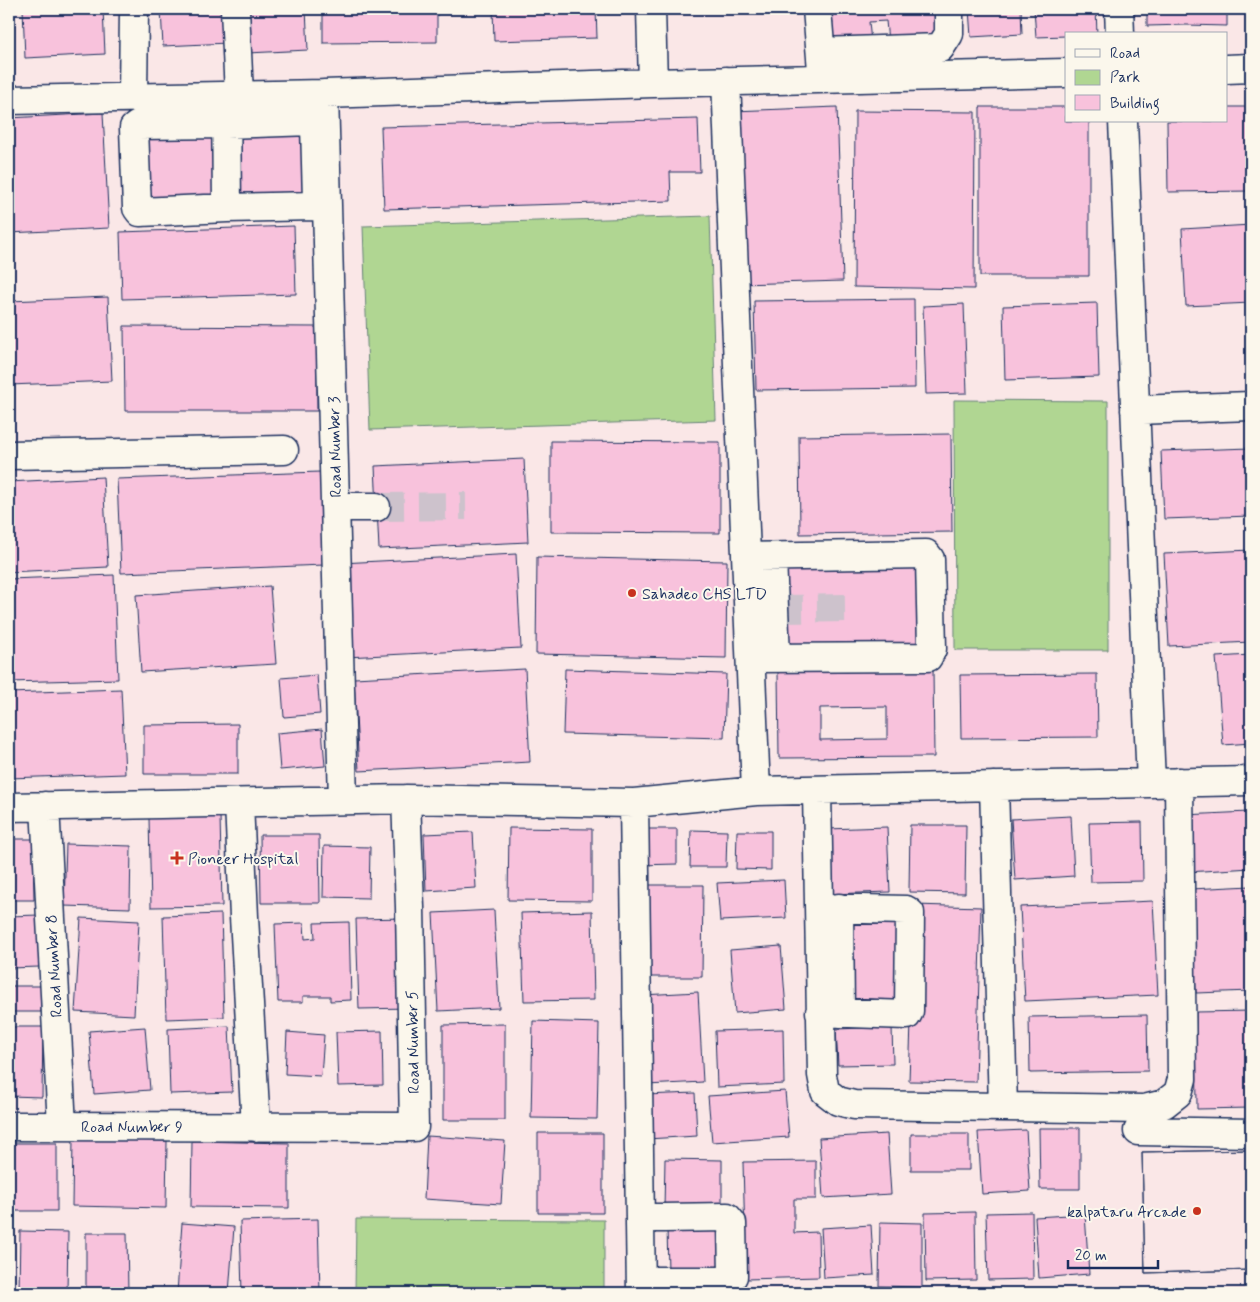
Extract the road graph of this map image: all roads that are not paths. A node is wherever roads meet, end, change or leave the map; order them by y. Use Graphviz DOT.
graph roads {
  1 [pos="134,9"];
  2 [pos="235,9"];
  3 [pos="651,9"];
  4 [pos="817,9"];
  5 [pos="949,9"];
  6 [pos="1118,9"];
  7 [pos="1120,32"];
  8 [pos="821,52"];
  9 [pos="1251,68"];
  10 [pos="1228,69"];
  11 [pos="1065,73"];
  12 [pos="823,79"];
  13 [pos="726,81"];
  14 [pos="653,83"];
  15 [pos="324,94"];
  16 [pos="232,96"];
  17 [pos="132,97"];
  18 [pos="9,100"];
  19 [pos="1123,122"];
  20 [pos="226,124"];
  21 [pos="227,208"];
  22 [pos="1251,406"];
  23 [pos="1135,410"];
  24 [pos="284,450"];
  25 [pos="9,455"];
  26 [pos="335,507"];
  27 [pos="376,507"];
  28 [pos="759,557"];
  29 [pos="763,658"];
  30 [pos="1251,781"];
  31 [pos="1179,782"];
  32 [pos="1152,783"];
  33 [pos="994,786"];
  34 [pos="756,791"];
  35 [pos="817,791"];
  36 [pos="406,799"];
  37 [pos="343,800"];
  38 [pos="239,803"];
  39 [pos="634,803"];
  40 [pos="45,806"];
  41 [pos="9,807"];
  42 [pos="829,908"];
  43 [pos="830,1012"];
  44 [pos="1003,1107"];
  45 [pos="9,1126"];
  46 [pos="62,1126"];
  47 [pos="256,1127"];
  48 [pos="1138,1131"];
  49 [pos="1251,1133"];
  50 [pos="640,1217"];
  51 [pos="641,1287"];
  1 -- 17 [label="street"];
  2 -- 16 [label="street"];
  3 -- 14 [label="street"];
  4 -- 8 [label="street"];
  5 -- 8 [label="street"];
  6 -- 7 [label="street"];
  8 -- 12 [label="street"];
  9 -- 10 [label="street"];
  11 -- 12 [label="street"];
  12 -- 13 [label="street"];
  13 -- 14 [label="street"];
  13 -- 28 [label="street"];
  14 -- 15 [label="street"];
  15 -- 16 [label="street"];
  15 -- 26 [label="street, Road Number 3"];
  16 -- 17 [label="street"];
  16 -- 20 [label="street"];
  17 -- 18 [label="street"];
  19 -- 23 [label="street"];
  20 -- 21 [label="street"];
  20 -- 21 [label="street"];
  20 -- 21 [label="street"];
  22 -- 23 [label="street"];
  23 -- 32 [label="street"];
  24 -- 25 [label="street"];
  26 -- 27 [label="street"];
  26 -- 37 [label="street, Road Number 3"];
  28 -- 29 [label="street"];
  28 -- 29 [label="street"];
  29 -- 34 [label="street"];
  30 -- 31 [label="street"];
  31 -- 32 [label="street"];
  31 -- 44 [label="street"];
  32 -- 33 [label="street"];
  33 -- 35 [label="street"];
  33 -- 44 [label="street"];
  34 -- 35 [label="street"];
  34 -- 39 [label="street"];
  35 -- 42 [label="street"];
  36 -- 37 [label="street"];
  36 -- 39 [label="street"];
  36 -- 47 [label="street, Road Number 5"];
  37 -- 38 [label="street"];
  38 -- 40 [label="street"];
  38 -- 47 [label="street"];
  39 -- 50 [label="street"];
  40 -- 41 [label="street"];
  40 -- 46 [label="street, Road Number 8"];
  42 -- 43 [label="street"];
  42 -- 43 [label="street"];
  43 -- 44 [label="street"];
  45 -- 46 [label="street, Road Number 9"];
  46 -- 47 [label="street, Road Number 9"];
  48 -- 49 [label="street"];
  50 -- 51 [label="street"];
  50 -- 51 [label="street"];
}
